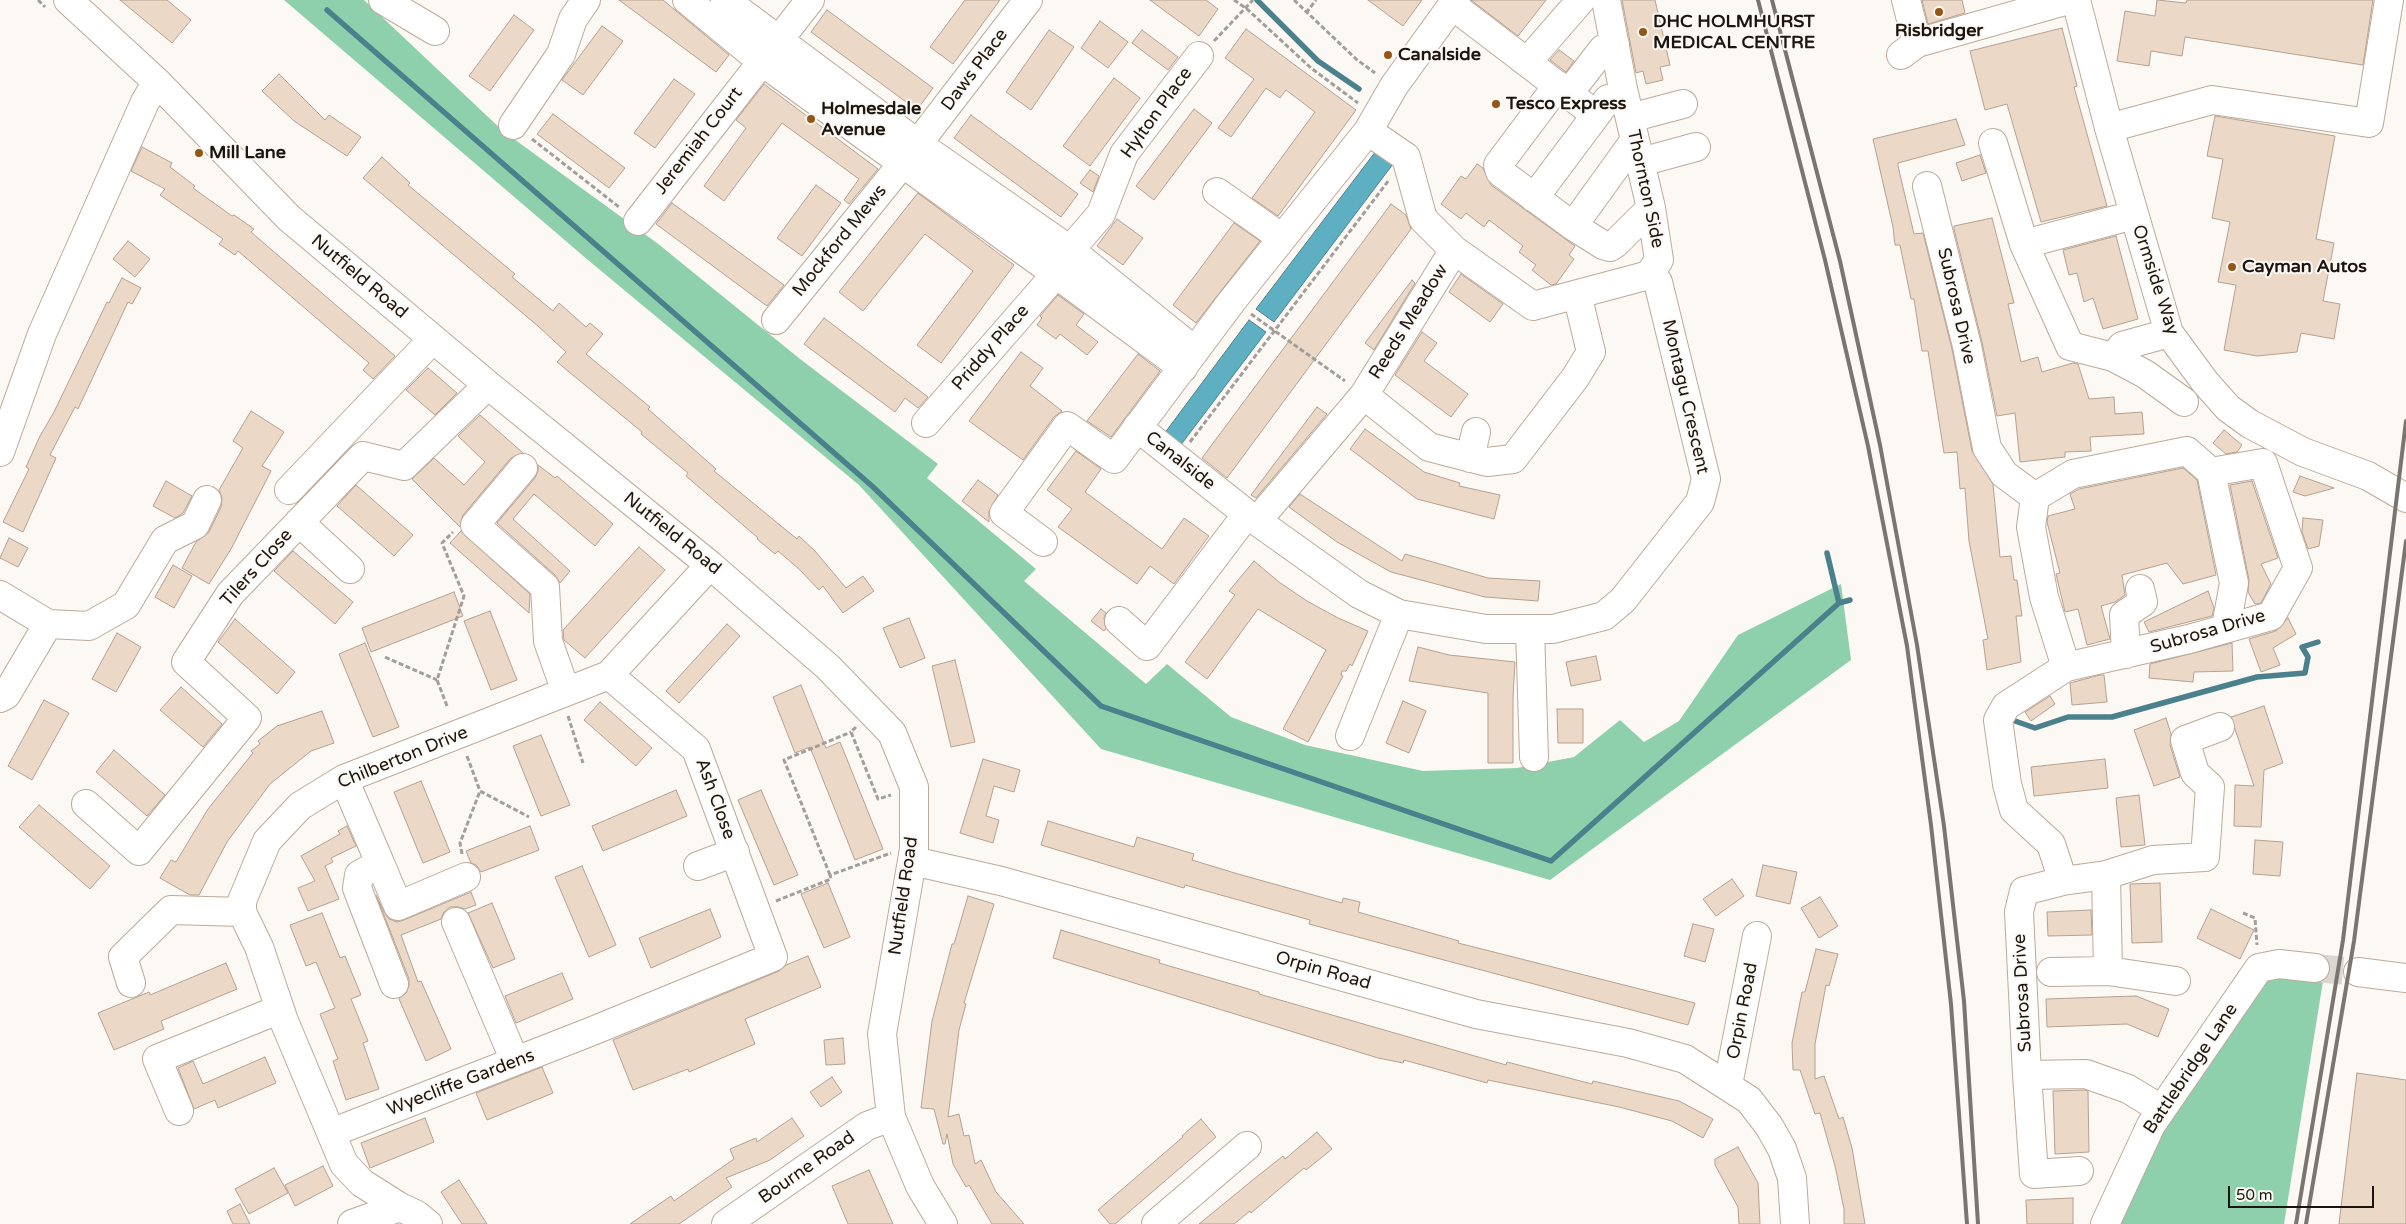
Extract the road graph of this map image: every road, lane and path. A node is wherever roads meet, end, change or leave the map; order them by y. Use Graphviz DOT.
graph roads {
  1 [pos="68,0"];
  2 [pos="383,0"];
  3 [pos="586,0"];
  4 [pos="687,0"];
  5 [pos="726,0"];
  6 [pos="810,0"];
  7 [pos="1028,0"];
  8 [pos="1234,0"];
  9 [pos="1253,0"];
  10 [pos="1294,0"];
  11 [pos="1316,0"];
  12 [pos="1580,0"];
  13 [pos="1606,0"];
  14 [pos="1906,0"];
  15 [pos="2068,0"];
  16 [pos="2076,0"];
  17 [pos="2389,0"];
  18 [pos="1454,2"];
  19 [pos="1247,9"];
  20 [pos="1306,13"];
  21 [pos="435,31"];
  22 [pos="778,40"];
  23 [pos="1614,45"];
  24 [pos="1199,56"];
  25 [pos="761,61"];
  26 [pos="1528,61"];
  27 [pos="157,82"];
  28 [pos="1394,86"];
  29 [pos="1564,89"];
  30 [pos="1623,89"];
  31 [pos="1682,104"];
  32 [pos="1596,115"];
  33 [pos="1372,123"];
  34 [pos="513,125"];
  35 [pos="2109,128"];
  36 [pos="1635,140"];
  37 [pos="1993,143"];
  38 [pos="1696,147"];
  39 [pos="910,153"];
  40 [pos="1406,157"];
  41 [pos="1927,186"];
  42 [pos="1218,192"];
  43 [pos="1534,198"];
  44 [pos="1652,208"];
  45 [pos="2134,215"];
  46 [pos="638,221"];
  47 [pos="1573,226"];
  48 [pos="1282,238"];
  49 [pos="2024,244"];
  50 [pos="1070,250"];
  51 [pos="1454,250"];
  52 [pos="1056,274"];
  53 [pos="1649,275"];
  54 [pos="1577,294"];
  55 [pos="1232,300"];
  56 [pos="776,320"];
  57 [pos="1273,330"];
  58 [pos="2169,333"];
  59 [pos="434,339"];
  60 [pos="2113,357"];
  61 [pos="1189,360"];
  62 [pos="488,385"];
  63 [pos="1364,395"];
  64 [pos="2184,402"];
  65 [pos="926,423"];
  66 [pos="1137,428"];
  67 [pos="0,452"];
  68 [pos="1178,459"];
  69 [pos="524,468"];
  70 [pos="2212,472"];
  71 [pos="289,490"];
  72 [pos="2035,497"];
  73 [pos="2406,498"];
  74 [pos="207,500"];
  75 [pos="1252,518"];
  76 [pos="299,522"];
  77 [pos="475,525"];
  78 [pos="1043,542"];
  79 [pos="710,565"];
  80 [pos="350,569"];
  81 [pos="2140,589"];
  82 [pos="0,595"];
  83 [pos="1399,614"];
  84 [pos="1119,621"];
  85 [pos="48,624"];
  86 [pos="2226,627"];
  87 [pos="1542,629"];
  88 [pos="2126,654"];
  89 [pos="385,657"];
  90 [pos="2066,668"];
  91 [pos="609,675"];
  92 [pos="437,680"];
  93 [pos="564,693"];
  94 [pos="0,698"];
  95 [pos="447,706"];
  96 [pos="871,712"];
  97 [pos="2220,727"];
  98 [pos="851,732"];
  99 [pos="458,735"];
  100 [pos="1350,736"];
  101 [pos="1534,757"];
  102 [pos="583,763"];
  103 [pos="344,779"];
  104 [pos="914,787"];
  105 [pos="480,791"];
  106 [pos="86,804"];
  107 [pos="529,817"];
  108 [pos="735,852"];
  109 [pos="914,855"];
  110 [pos="380,863"];
  111 [pos="698,866"];
  112 [pos="830,875"];
  113 [pos="2106,875"];
  114 [pos="466,877"];
  115 [pos="2063,881"];
  116 [pos="756,909"];
  117 [pos="242,912"];
  118 [pos="2243,913"];
  119 [pos="456,922"];
  120 [pos="1757,936"];
  121 [pos="773,957"];
  122 [pos="2259,968"];
  123 [pos="2315,968"];
  124 [pos="2108,971"];
  125 [pos="2051,972"];
  126 [pos="2358,972"];
  127 [pos="2406,978"];
  128 [pos="2176,981"];
  129 [pos="131,983"];
  130 [pos="394,984"];
  131 [pos="280,1009"];
  132 [pos="515,1062"];
  133 [pos="2027,1075"];
  134 [pos="1728,1085"];
  135 [pos="2161,1109"];
  136 [pos="179,1111"];
  137 [pos="891,1117"];
  138 [pos="331,1133"];
  139 [pos="1247,1146"];
  140 [pos="2079,1171"];
  141 [pos="400,1207"];
  142 [pos="352,1224"];
  143 [pos="428,1224"];
  144 [pos="726,1224"];
  145 [pos="943,1224"];
  146 [pos="1156,1224"];
  147 [pos="1794,1224"];
  148 [pos="2104,1224"];
  1 -- 27 [label="street, Nutfield Road"];
  2 -- 21 [label="street"];
  3 -- 34 [label="street"];
  4 -- 25 [label="street"];
  5 -- 22 [label="street"];
  6 -- 22 [label="street, Jeremiah Court"];
  7 -- 39 [label="street, Daws Place"];
  8 -- 19 [label="path"];
  9 -- 19 [label="path"];
  10 -- 20 [label="path"];
  11 -- 20 [label="path"];
  12 -- 26 [label="street"];
  13 -- 23 [label="street, Thornton Side"];
  14 -- 15 [label="street"];
  16 -- 35 [label="street, Ormside Way"];
  17 -- 35 [label="street"];
  18 -- 26 [label="street"];
  18 -- 28 [label="street, Canalside"];
  19 -- 24 [label="path"];
  19 -- 33 [label="path"];
  20 -- 28 [label="path"];
  22 -- 25 [label="street, Jeremiah Court"];
  22 -- 39 [label="street"];
  23 -- 29 [label="street"];
  23 -- 30 [label="street, Thornton Side"];
  24 -- 50 [label="street, Hylton Place"];
  25 -- 39 [label="street"];
  25 -- 46 [label="street, Jeremiah Court"];
  26 -- 29 [label="street"];
  27 -- 59 [label="street, Nutfield Road"];
  27 -- 67 [label="street"];
  28 -- 33 [label="street, Canalside"];
  29 -- 32 [label="street"];
  29 -- 43 [label="street"];
  30 -- 32 [label="street"];
  30 -- 36 [label="street, Thornton Side"];
  31 -- 36 [label="street"];
  32 -- 43 [label="street"];
  33 -- 40 [label="street"];
  33 -- 48 [label="street, Canalside"];
  34 -- 46 [label="path"];
  35 -- 45 [label="street, Ormside Way"];
  36 -- 38 [label="street"];
  36 -- 44 [label="street, Thornton Side"];
  36 -- 47 [label="street"];
  37 -- 49 [label="street"];
  39 -- 50 [label="street"];
  39 -- 52 [label="street"];
  39 -- 56 [label="street, Mockford Mews"];
  40 -- 51 [label="street, Thornton Side"];
  40 -- 57 [label="path"];
  41 -- 72 [label="street, Subrosa Drive"];
  42 -- 48 [label="street"];
  43 -- 47 [label="street"];
  44 -- 47 [label="street"];
  44 -- 53 [label="street, Thornton Side"];
  45 -- 49 [label="street"];
  45 -- 58 [label="street, Ormside Way"];
  48 -- 55 [label="street, Canalside"];
  49 -- 60 [label="street"];
  50 -- 52 [label="street, Hylton Place"];
  50 -- 61 [label="street"];
  51 -- 54 [label="street, Thornton Side"];
  51 -- 63 [label="street, Reeds Meadow"];
  52 -- 61 [label="street"];
  52 -- 65 [label="street, Priddy Place"];
  53 -- 54 [label="street, Thornton Side"];
  53 -- 87 [label="street, Montagu Crescent"];
  54 -- 63 [label="street, Reeds Meadow"];
  55 -- 57 [label="path"];
  55 -- 61 [label="street, Canalside"];
  57 -- 63 [label="path"];
  57 -- 68 [label="path"];
  58 -- 60 [label="street"];
  58 -- 73 [label="street, Ormside Way"];
  59 -- 62 [label="street, Nutfield Road"];
  59 -- 71 [label="street"];
  60 -- 64 [label="street"];
  61 -- 66 [label="street, Canalside"];
  62 -- 76 [label="street, Tilers Close"];
  62 -- 79 [label="street, Nutfield Road"];
  63 -- 75 [label="street, Reeds Meadow"];
  66 -- 68 [label="street, Canalside"];
  66 -- 78 [label="street"];
  68 -- 75 [label="street, Canalside"];
  69 -- 77 [label="street"];
  70 -- 72 [label="street"];
  70 -- 86 [label="street"];
  70 -- 86 [label="street, Subrosa Drive"];
  72 -- 90 [label="street"];
  74 -- 85 [label="street"];
  75 -- 83 [label="street"];
  75 -- 84 [label="street"];
  76 -- 80 [label="street"];
  76 -- 106 [label="street, Tilers Close"];
  77 -- 92 [label="path"];
  77 -- 93 [label="street"];
  79 -- 91 [label="street, Chilberton Drive"];
  79 -- 96 [label="street, Nutfield Road"];
  81 -- 88 [label="street"];
  82 -- 85 [label="street"];
  83 -- 87 [label="street"];
  83 -- 100 [label="street"];
  85 -- 94 [label="street"];
  86 -- 88 [label="street, Subrosa Drive"];
  87 -- 101 [label="street"];
  88 -- 90 [label="street, Subrosa Drive"];
  89 -- 92 [label="path"];
  90 -- 115 [label="street, Subrosa Drive"];
  91 -- 93 [label="street, Chilberton Drive"];
  91 -- 108 [label="street, Ash Close"];
  92 -- 95 [label="path"];
  93 -- 99 [label="street, Chilberton Drive"];
  93 -- 102 [label="path"];
  96 -- 98 [label="path"];
  96 -- 104 [label="street, Nutfield Road"];
  97 -- 113 [label="street, Subrosa Drive"];
  98 -- 104 [label="path"];
  98 -- 112 [label="path"];
  99 -- 103 [label="street, Chilberton Drive"];
  99 -- 105 [label="path"];
  103 -- 110 [label="street"];
  103 -- 117 [label="street, Chilberton Drive"];
  104 -- 109 [label="street, Nutfield Road"];
  105 -- 107 [label="path"];
  105 -- 114 [label="path"];
  108 -- 111 [label="street"];
  108 -- 116 [label="street, Ash Close"];
  109 -- 112 [label="path"];
  109 -- 134 [label="street, Orpin Road"];
  109 -- 137 [label="street, Nutfield Road"];
  110 -- 114 [label="street"];
  110 -- 130 [label="street"];
  112 -- 116 [label="path"];
  113 -- 115 [label="street, Subrosa Drive"];
  113 -- 124 [label="street"];
  115 -- 133 [label="street, Subrosa Drive"];
  116 -- 121 [label="street, Ash Close"];
  117 -- 129 [label="street"];
  117 -- 131 [label="street"];
  118 -- 122 [label="path"];
  119 -- 132 [label="street"];
  120 -- 134 [label="street, Orpin Road"];
  121 -- 132 [label="street, Wyecliffe Gardens"];
  122 -- 123 [label="street"];
  122 -- 135 [label="street, Battlebridge Lane"];
  124 -- 125 [label="street"];
  124 -- 128 [label="street"];
  126 -- 127 [label="street"];
  131 -- 136 [label="street"];
  131 -- 138 [label="street"];
  132 -- 138 [label="street, Wyecliffe Gardens"];
  133 -- 135 [label="street, Subrosa Drive"];
  133 -- 140 [label="street, Subrosa Drive"];
  134 -- 147 [label="street, Orpin Road"];
  135 -- 148 [label="street, Battlebridge Lane"];
  137 -- 144 [label="street, Bourne Road"];
  137 -- 145 [label="street, Nutfield Road"];
  138 -- 141 [label="street"];
  139 -- 146 [label="street"];
  141 -- 142 [label="street"];
  141 -- 143 [label="street"];
}
